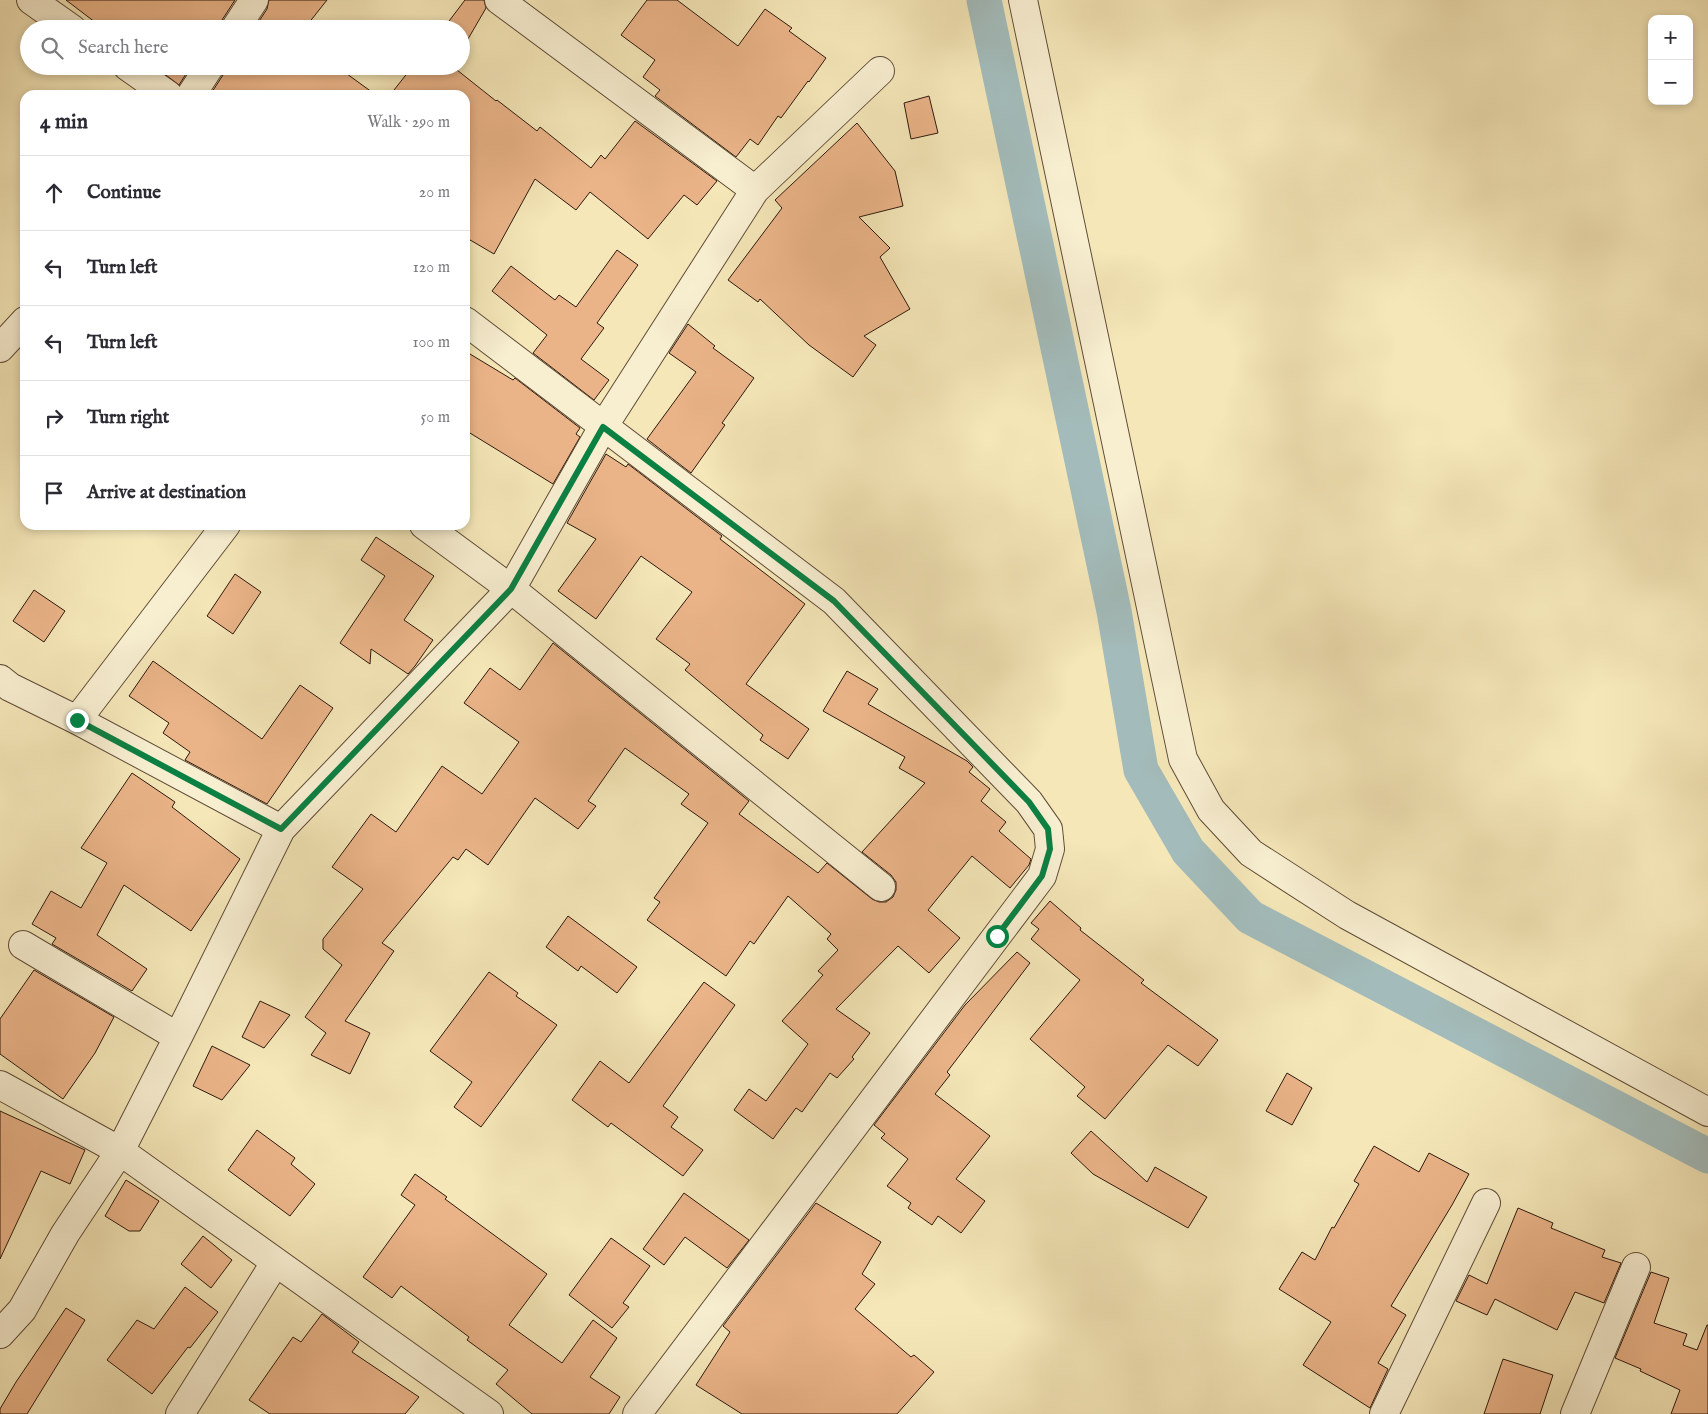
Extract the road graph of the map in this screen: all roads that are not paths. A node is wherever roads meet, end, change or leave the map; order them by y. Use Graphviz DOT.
graph roads {
  1 [pos="31,0"];
  2 [pos="254,0"];
  3 [pos="499,0"];
  4 [pos="1023,0"];
  5 [pos="59,20"];
  6 [pos="241,20"];
  7 [pos="880,71"];
  8 [pos="140,75"];
  9 [pos="204,75"];
  10 [pos="161,90"];
  11 [pos="194,90"];
  12 [pos="755,190"];
  13 [pos="470,325"];
  14 [pos="20,326"];
  15 [pos="0,348"];
  16 [pos="603,427"];
  17 [pos="222,530"];
  18 [pos="431,530"];
  19 [pos="511,589"];
  20 [pos="0,679"];
  21 [pos="77,720"];
  22 [pos="281,829"];
  23 [pos="881,887"];
  24 [pos="23,945"];
  25 [pos="178,1037"];
  26 [pos="0,1085"];
  27 [pos="1708,1112"];
  28 [pos="120,1151"];
  29 [pos="1486,1203"];
  30 [pos="275,1263"];
  31 [pos="1636,1267"];
  32 [pos="0,1334"];
  33 [pos="180,1414"];
  34 [pos="489,1414"];
  35 [pos="637,1414"];
  36 [pos="1384,1414"];
  37 [pos="1575,1414"];
  1 -- 5 [label="street"];
  2 -- 6 [label="street"];
  3 -- 12 [label="street"];
  4 -- 27 [label="street"];
  7 -- 12 [label="street"];
  8 -- 10 [label="street"];
  9 -- 11 [label="street"];
  12 -- 16 [label="street"];
  13 -- 16 [label="street"];
  14 -- 15 [label="street"];
  16 -- 19 [label="street"];
  16 -- 35 [label="street"];
  17 -- 21 [label="street"];
  18 -- 19 [label="street"];
  19 -- 22 [label="street"];
  19 -- 23 [label="street"];
  20 -- 21 [label="street"];
  21 -- 22 [label="street"];
  22 -- 25 [label="street"];
  24 -- 25 [label="street"];
  25 -- 28 [label="street"];
  26 -- 28 [label="street"];
  28 -- 30 [label="street"];
  28 -- 32 [label="street"];
  29 -- 36 [label="street"];
  30 -- 33 [label="street"];
  30 -- 34 [label="street"];
  31 -- 37 [label="street"];
}
